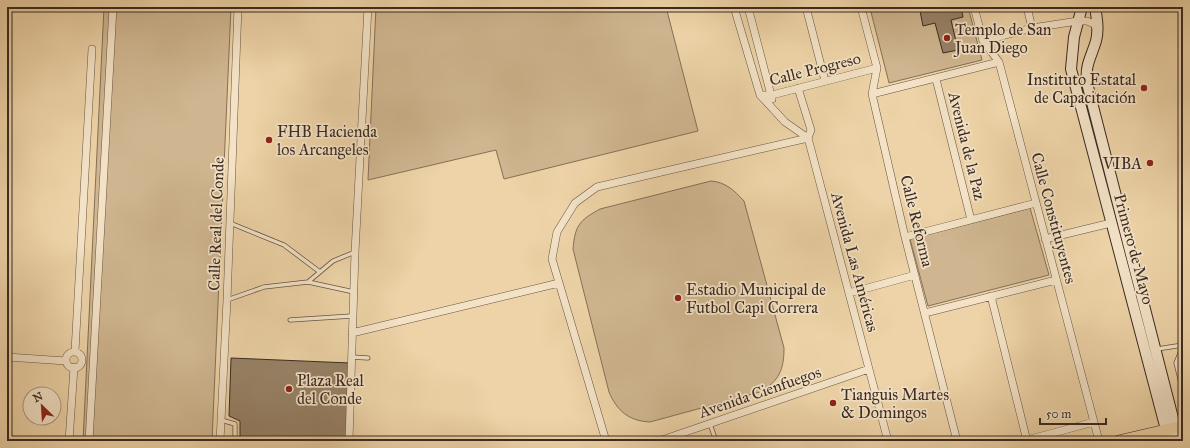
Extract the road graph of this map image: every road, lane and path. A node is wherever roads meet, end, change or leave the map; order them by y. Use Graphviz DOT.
graph roads {
  1 [pos="113,7"];
  2 [pos="238,7"];
  3 [pos="368,7"];
  4 [pos="734,7"];
  5 [pos="748,7"];
  6 [pos="806,7"];
  7 [pos="861,7"];
  8 [pos="974,7"];
  9 [pos="1026,7"];
  10 [pos="1082,7"];
  11 [pos="1095,7"];
  12 [pos="1078,21"];
  13 [pos="1032,28"];
  14 [pos="1097,30"];
  15 [pos="983,41"];
  16 [pos="1074,44"];
  17 [pos="92,49"];
  18 [pos="1092,50"];
  19 [pos="999,62"];
  20 [pos="877,68"];
  21 [pos="936,79"];
  22 [pos="825,81"];
  23 [pos="798,88"];
  24 [pos="872,94"];
  25 [pos="760,95"];
  26 [pos="772,95"];
  27 [pos="771,105"];
  28 [pos="808,138"];
  29 [pos="1036,203"];
  30 [pos="971,220"];
  31 [pos="230,222"];
  32 [pos="1112,223"];
  33 [pos="905,237"];
  34 [pos="1045,239"];
  35 [pos="355,252"];
  36 [pos="320,272"];
  37 [pos="915,275"];
  38 [pos="1056,280"];
  39 [pos="308,282"];
  40 [pos="559,283"];
  41 [pos="354,292"];
  42 [pos="849,293"];
  43 [pos="991,296"];
  44 [pos="227,300"];
  45 [pos="925,312"];
  46 [pos="352,316"];
  47 [pos="290,320"];
  48 [pos="352,333"];
  49 [pos="1183,345"];
  50 [pos="1157,350"];
  51 [pos="75,351"];
  52 [pos="7,357"];
  53 [pos="352,357"];
  54 [pos="368,358"];
  55 [pos="66,360"];
  56 [pos="74,367"];
  57 [pos="869,369"];
  58 [pos="1182,387"];
  59 [pos="221,420"];
  60 [pos="1094,422"];
  61 [pos="710,424"];
  62 [pos="1175,427"];
  63 [pos="69,441"];
  64 [pos="89,441"];
  65 [pos="220,441"];
  66 [pos="235,441"];
  67 [pos="349,441"];
  68 [pos="606,441"];
  69 [pos="659,441"];
  70 [pos="716,441"];
  71 [pos="888,441"];
  72 [pos="957,441"];
  73 [pos="1026,441"];
  74 [pos="1099,441"];
  75 [pos="1118,441"];
  76 [pos="1170,441"];
  77 [pos="1173,441"];
  1 -- 64 [label="street"];
  2 -- 31 [label="street, Calle Real del Conde"];
  3 -- 35 [label="street"];
  4 -- 25 [label="street"];
  5 -- 26 [label="street"];
  6 -- 22 [label="street"];
  7 -- 20 [label="street, Calle Reforma"];
  8 -- 15 [label="street, Calle Constituyentes"];
  9 -- 13 [label="street"];
  10 -- 12 [label="street, Primero de Mayo"];
  11 -- 14 [label="street, Primero de Mayo"];
  12 -- 13 [label="street"];
  12 -- 14 [label="street"];
  12 -- 16 [label="street, Primero de Mayo"];
  13 -- 15 [label="street"];
  14 -- 18 [label="street, Primero de Mayo"];
  15 -- 19 [label="street, Calle Constituyentes"];
  16 -- 18 [label="street"];
  16 -- 32 [label="street, Primero de Mayo"];
  17 -- 51 [label="street"];
  18 -- 50 [label="street, Primero de Mayo"];
  19 -- 21 [label="street"];
  19 -- 29 [label="street, Calle Constituyentes"];
  20 -- 22 [label="street, Calle Progreso"];
  20 -- 24 [label="street, Calle Reforma"];
  21 -- 24 [label="street"];
  21 -- 30 [label="street, Avenida de la Paz"];
  22 -- 23 [label="street, Calle Progreso"];
  23 -- 26 [label="street, Calle Progreso"];
  23 -- 28 [label="street, Avenida Las Américas"];
  24 -- 33 [label="street, Calle Reforma"];
  25 -- 26 [label="street, Calle Progreso"];
  25 -- 27 [label="street"];
  26 -- 27 [label="street"];
  27 -- 28 [label="street"];
  28 -- 40 [label="street"];
  28 -- 42 [label="street, Avenida Las Américas"];
  29 -- 30 [label="street"];
  29 -- 34 [label="street, Calle Constituyentes"];
  30 -- 33 [label="street"];
  31 -- 36 [label="lane"];
  31 -- 44 [label="street, Calle Real del Conde"];
  32 -- 34 [label="street"];
  32 -- 62 [label="street, Primero de Mayo"];
  33 -- 37 [label="street, Calle Reforma"];
  34 -- 38 [label="street, Calle Constituyentes"];
  35 -- 36 [label="lane"];
  35 -- 41 [label="street"];
  36 -- 39 [label="lane"];
  37 -- 42 [label="street"];
  37 -- 45 [label="street, Calle Reforma"];
  38 -- 43 [label="street"];
  38 -- 60 [label="street, Calle Constituyentes"];
  39 -- 41 [label="lane"];
  39 -- 44 [label="lane"];
  40 -- 48 [label="street"];
  40 -- 68 [label="street"];
  41 -- 46 [label="street"];
  42 -- 57 [label="street, Avenida Las Américas"];
  43 -- 45 [label="street"];
  43 -- 73 [label="street"];
  44 -- 59 [label="street, Calle Real del Conde"];
  45 -- 72 [label="street, Calle Reforma"];
  46 -- 47 [label="lane"];
  46 -- 48 [label="street"];
  48 -- 53 [label="street"];
  49 -- 50 [label="lane"];
  49 -- 58 [label="lane"];
  50 -- 62 [label="street, Primero de Mayo"];
  51 -- 55 [label="street"];
  51 -- 56 [label="street"];
  52 -- 55 [label="street"];
  53 -- 54 [label="lane"];
  53 -- 67 [label="street"];
  55 -- 56 [label="street"];
  56 -- 63 [label="street"];
  57 -- 61 [label="street, Avenida Cienfuegos"];
  57 -- 71 [label="street, Avenida Las Américas"];
  59 -- 65 [label="street, Calle Real del Conde"];
  59 -- 66 [label="lane"];
  60 -- 73 [label="street"];
  60 -- 74 [label="street, Calle Constituyentes"];
  61 -- 69 [label="street, Avenida Cienfuegos"];
  61 -- 70 [label="lane"];
  62 -- 75 [label="main road"];
  62 -- 76 [label="street"];
  62 -- 77 [label="street"];
}
